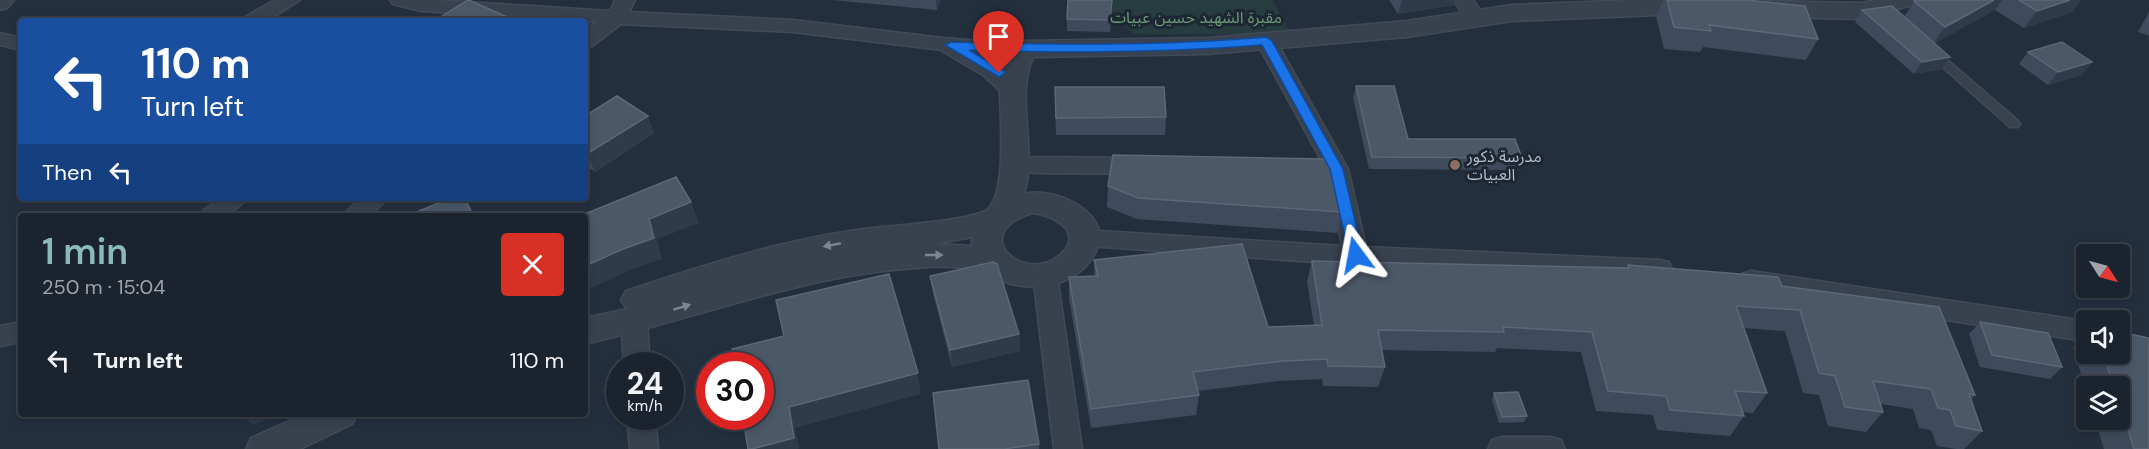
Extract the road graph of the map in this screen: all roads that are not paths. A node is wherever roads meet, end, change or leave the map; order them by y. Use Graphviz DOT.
graph roads {
  1 [pos="4,0"];
  2 [pos="290,0"];
  3 [pos="400,0"];
  4 [pos="1644,3"];
  5 [pos="0,4"];
  6 [pos="1891,7"];
  7 [pos="621,8"];
  8 [pos="1469,9"];
  9 [pos="257,18"];
  10 [pos="588,38"];
  11 [pos="0,39"];
  12 [pos="1266,41"];
  13 [pos="18,43"];
  14 [pos="951,45"];
  15 [pos="1924,45"];
  16 [pos="1024,49"];
  17 [pos="1013,89"];
  18 [pos="2014,124"];
  19 [pos="1034,165"];
  20 [pos="1162,167"];
  21 [pos="1314,169"];
  22 [pos="1337,169"];
  23 [pos="232,201"];
  24 [pos="372,201"];
  25 [pos="1049,203"];
  26 [pos="216,213"];
  27 [pos="358,213"];
  28 [pos="998,215"];
  29 [pos="1084,238"];
  30 [pos="1356,255"];
  31 [pos="998,265"];
  32 [pos="1688,273"];
  33 [pos="1045,275"];
  34 [pos="1724,278"];
  35 [pos="588,321"];
  36 [pos="634,322"];
  37 [pos="2076,329"];
  38 [pos="588,330"];
  39 [pos="18,333"];
  40 [pos="0,336"];
  41 [pos="636,352"];
  42 [pos="333,417"];
  43 [pos="642,430"];
  44 [pos="264,449"];
  45 [pos="644,449"];
  46 [pos="1068,449"];
  47 [pos="1502,449"];
  48 [pos="1551,449"];
  1 -- 5 [label="street"];
  2 -- 9 [label="street"];
  3 -- 7 [label="street"];
  4 -- 6 [label="street"];
  4 -- 8 [label="street"];
  7 -- 10 [label="street"];
  7 -- 14 [label="street"];
  8 -- 12 [label="street"];
  11 -- 13 [label="street"];
  12 -- 16 [label="street"];
  12 -- 22 [label="street"];
  14 -- 16 [label="street"];
  14 -- 17 [label="street"];
  15 -- 18 [label="lane"];
  16 -- 17 [label="street"];
  16 -- 19 [label="street"];
  17 -- 28 [label="street"];
  19 -- 20 [label="street"];
  19 -- 25 [label="street"];
  21 -- 22 [label="street"];
  22 -- 30 [label="street"];
  23 -- 26 [label="street"];
  24 -- 27 [label="street"];
  25 -- 28 [label="street"];
  25 -- 29 [label="street"];
  28 -- 31 [label="street"];
  28 -- 35 [label="street, one-way"];
  29 -- 30 [label="street"];
  29 -- 33 [label="street"];
  30 -- 32 [label="street"];
  31 -- 33 [label="street"];
  36 -- 31 [label="street, one-way"];
  33 -- 46 [label="street"];
  34 -- 37 [label="street"];
  36 -- 38 [label="street"];
  36 -- 41 [label="street"];
  39 -- 40 [label="street"];
  42 -- 44 [label="street"];
  43 -- 45 [label="street"];
  47 -- 48 [label="street"];
}
